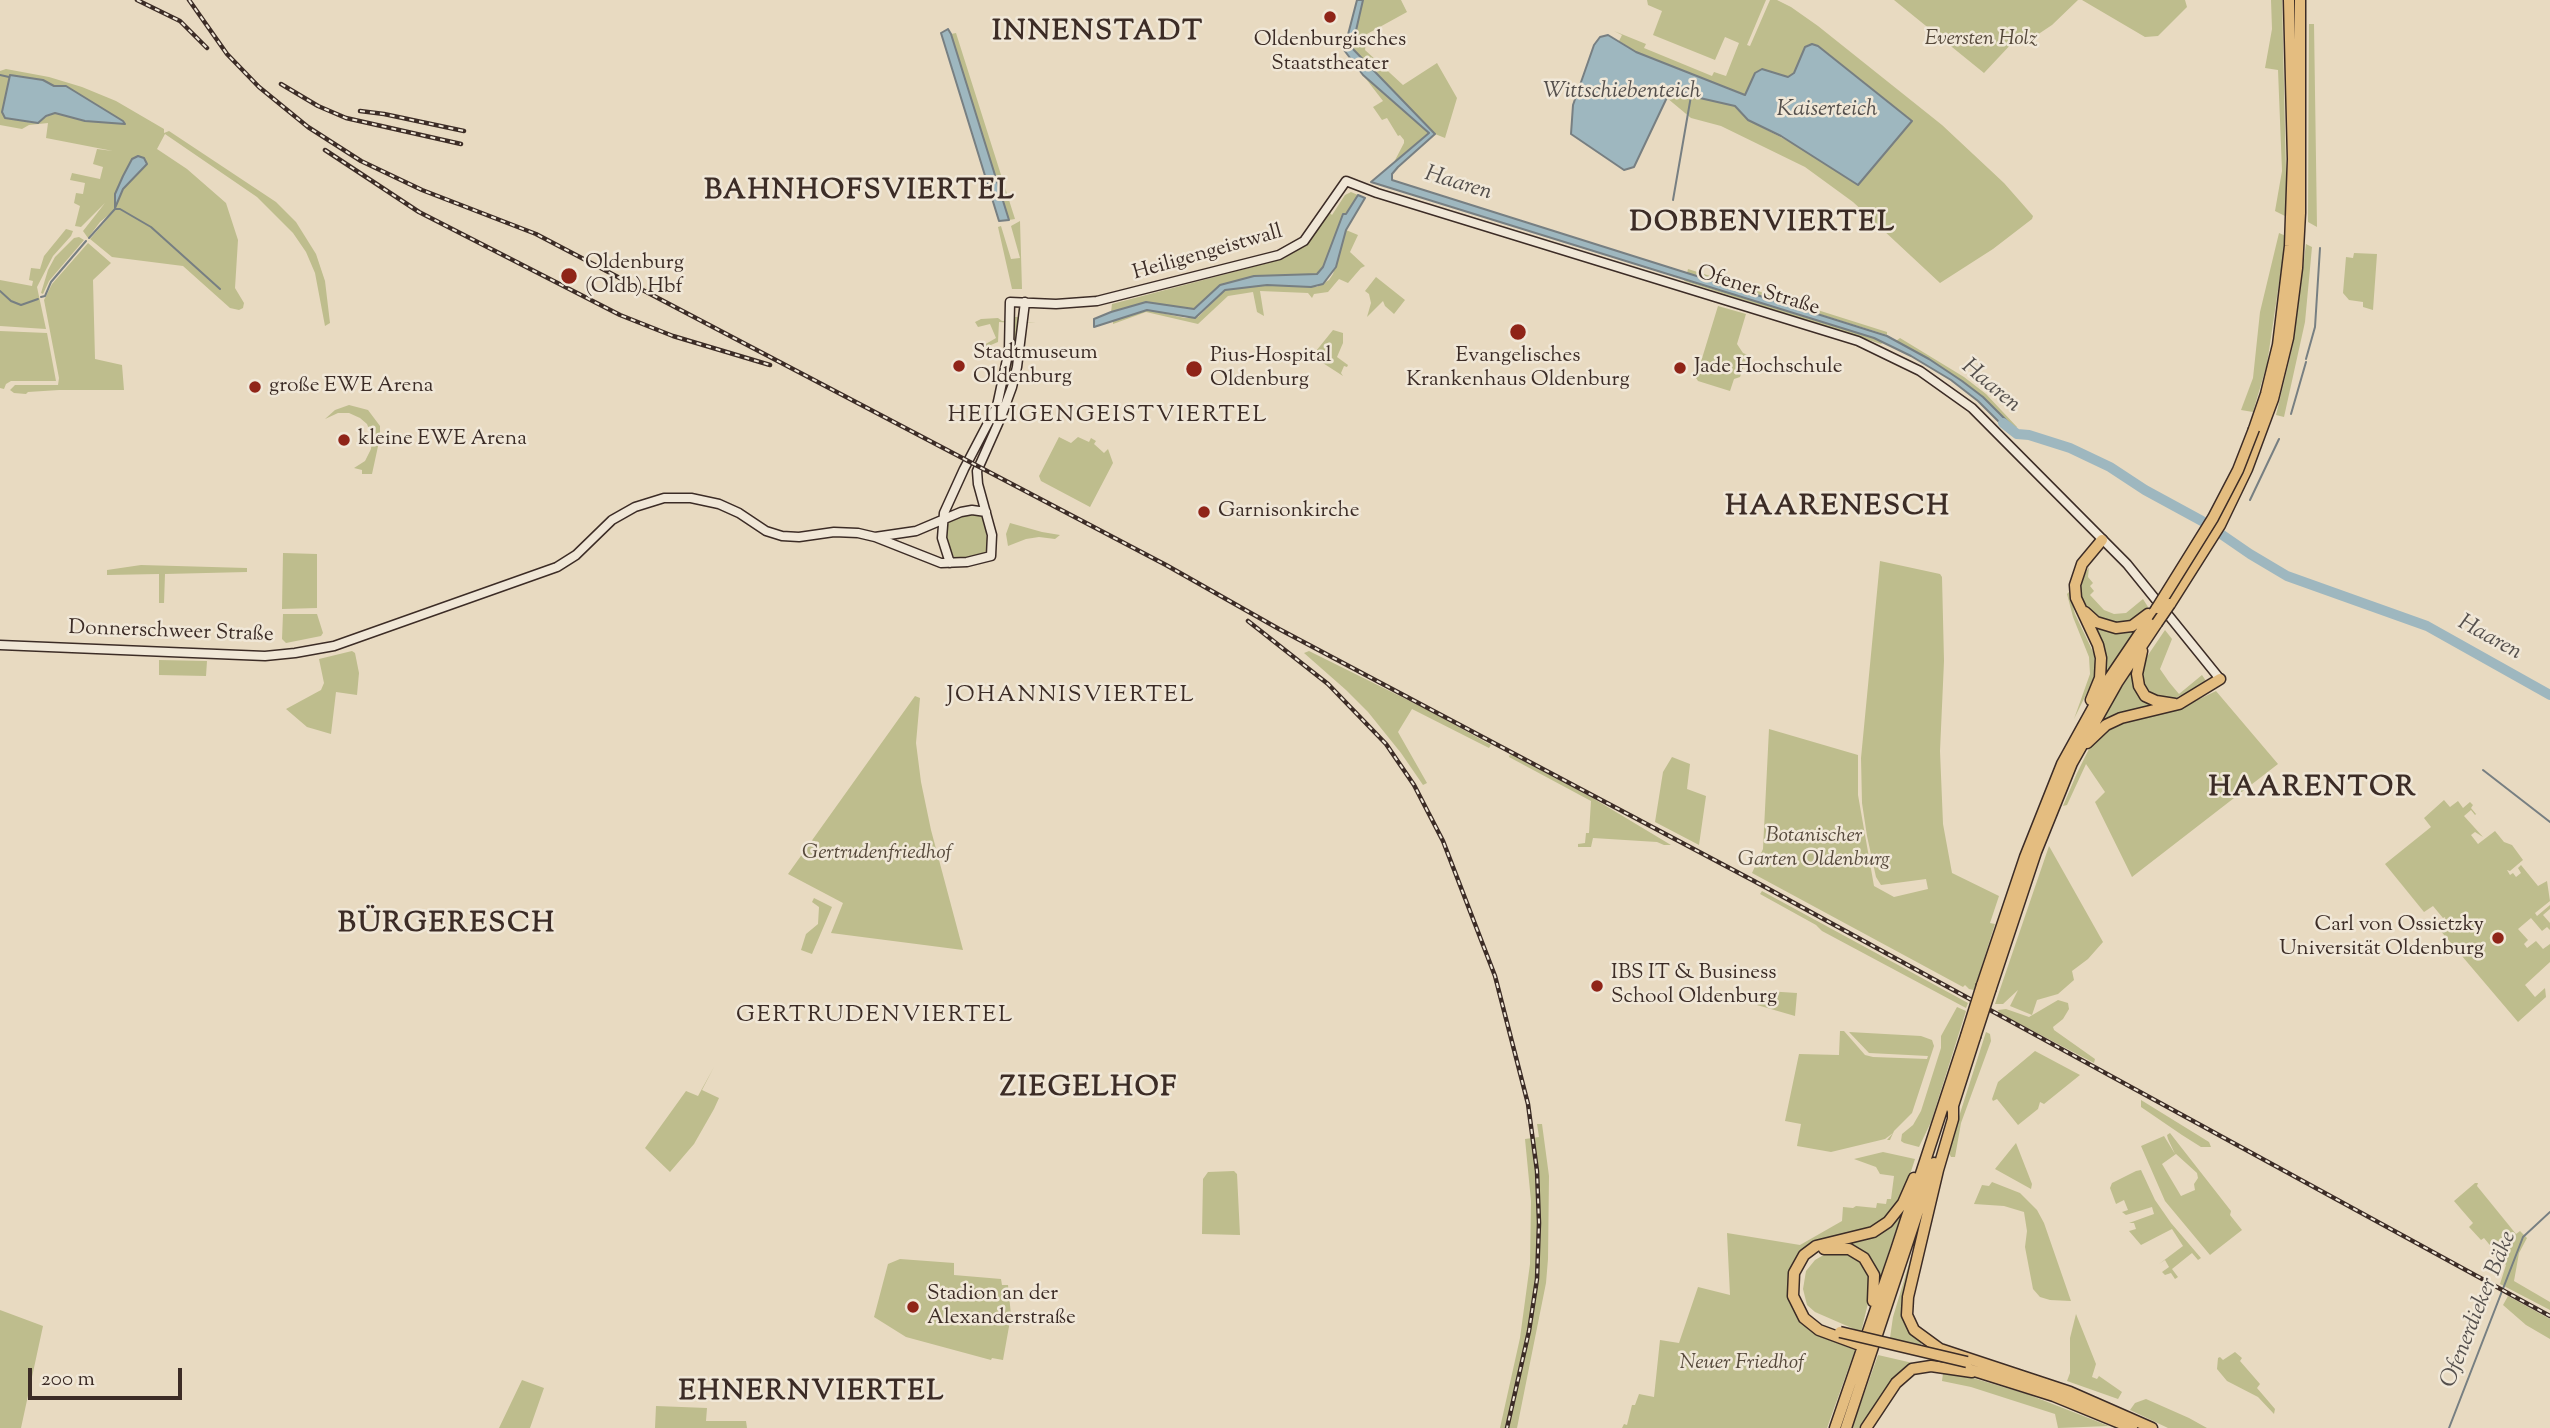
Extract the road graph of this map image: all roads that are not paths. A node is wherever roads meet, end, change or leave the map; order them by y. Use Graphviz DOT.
graph roads {
  1 [pos="2289,0"];
  2 [pos="2300,0"];
  3 [pos="1346,181"];
  4 [pos="2296,212"];
  5 [pos="1025,302"];
  6 [pos="986,512"];
  7 [pos="943,518"];
  8 [pos="875,537"];
  9 [pos="2102,540"];
  10 [pos="950,563"];
  11 [pos="2078,604"];
  12 [pos="2154,615"];
  13 [pos="2145,640"];
  14 [pos="0,645"];
  15 [pos="2220,679"];
  16 [pos="2179,704"];
  17 [pos="2067,763"];
  18 [pos="1970,1037"];
  19 [pos="1934,1147"];
  20 [pos="1929,1167"];
  21 [pos="1868,1334"];
  22 [pos="1839,1335"];
  23 [pos="1966,1365"];
  24 [pos="2112,1414"];
  25 [pos="2130,1424"];
  26 [pos="1835,1428"];
  27 [pos="1846,1428"];
  28 [pos="1866,1428"];
  29 [pos="2152,1428"];
  1 -- 4 [label="highway"];
  2 -- 4 [label="highway"];
  3 -- 5 [label="main road, Heiligengeistwall"];
  3 -- 9 [label="main road, Ofener Straße"];
  4 -- 12 [label="highway, bridge"];
  5 -- 6 [label="main road"];
  5 -- 7 [label="main road, Heiligengeistwall"];
  6 -- 7 [label="main road"];
  6 -- 10 [label="main road"];
  7 -- 8 [label="main road"];
  7 -- 10 [label="main road"];
  8 -- 10 [label="main road"];
  8 -- 14 [label="main road, Donnerschweer Straße"];
  9 -- 11 [label="highway"];
  9 -- 15 [label="main road, Ofener Straße"];
  11 -- 12 [label="highway"];
  11 -- 17 [label="highway"];
  12 -- 13 [label="highway"];
  12 -- 17 [label="highway"];
  13 -- 16 [label="highway"];
  13 -- 17 [label="highway"];
  15 -- 16 [label="highway"];
  16 -- 17 [label="highway"];
  17 -- 18 [label="highway, bridge"];
  18 -- 19 [label="highway"];
  18 -- 19 [label="highway"];
  19 -- 20 [label="highway"];
  20 -- 21 [label="highway"];
  20 -- 22 [label="highway"];
  20 -- 23 [label="highway"];
  20 -- 27 [label="highway"];
  21 -- 22 [label="highway"];
  21 -- 26 [label="highway"];
  22 -- 23 [label="highway, bridge"];
  23 -- 24 [label="highway"];
  23 -- 24 [label="highway"];
  23 -- 28 [label="highway"];
  24 -- 25 [label="highway"];
  25 -- 29 [label="highway"];
}
